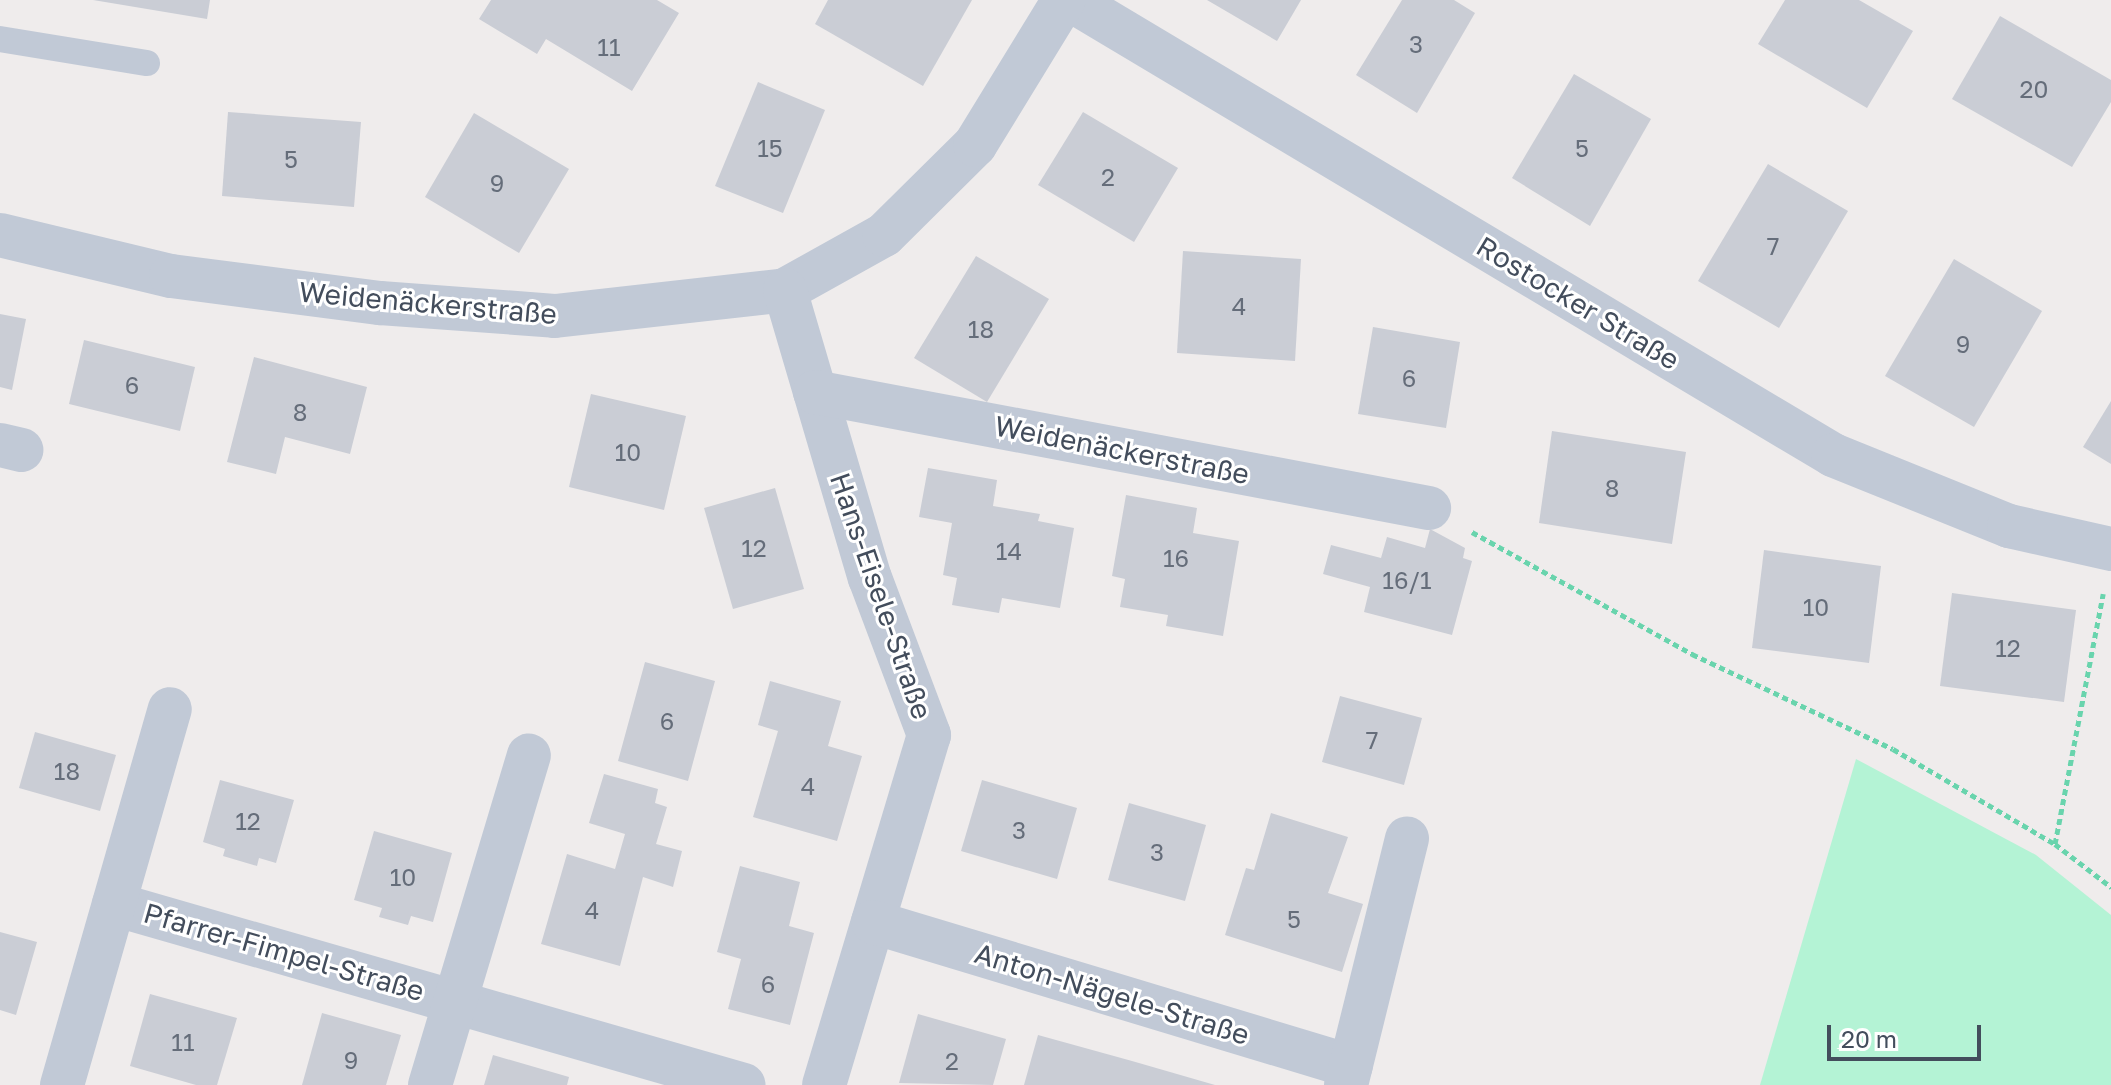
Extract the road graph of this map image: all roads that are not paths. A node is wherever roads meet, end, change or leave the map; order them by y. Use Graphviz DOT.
graph roads {
  1 [pos="1064,0"];
  2 [pos="1071,0"];
  3 [pos="0,39"];
  4 [pos="147,63"];
  5 [pos="0,235"];
  6 [pos="785,290"];
  7 [pos="815,392"];
  8 [pos="1429,508"];
  9 [pos="2108,567"];
  10 [pos="170,709"];
  11 [pos="529,756"];
  12 [pos="1407,838"];
  13 [pos="114,904"];
  14 [pos="873,922"];
  15 [pos="455,1000"];
  16 [pos="1348,1076"];
  17 [pos="62,1085"];
  18 [pos="430,1085"];
  19 [pos="744,1085"];
  20 [pos="824,1085"];
  1 -- 6 [label="street, Weidenäckerstraße"];
  2 -- 9 [label="street, Rostocker Straße"];
  3 -- 4 [label="lane"];
  5 -- 6 [label="street, Weidenäckerstraße"];
  6 -- 7 [label="street, Hans-Eisele-Straße"];
  7 -- 8 [label="street, Weidenäckerstraße"];
  7 -- 14 [label="street, Hans-Eisele-Straße"];
  10 -- 13 [label="street, Pfarrer-Fimpel-Straße"];
  11 -- 15 [label="street, Pfarrer-Fimpel-Straße"];
  12 -- 16 [label="street, Anton-Nägele-Straße"];
  13 -- 15 [label="street, Pfarrer-Fimpel-Straße"];
  13 -- 17 [label="street, Pfarrer-Fimpel-Straße"];
  14 -- 16 [label="street, Anton-Nägele-Straße"];
  14 -- 20 [label="street, Hans-Eisele-Straße"];
  15 -- 18 [label="street, Pfarrer-Fimpel-Straße"];
  15 -- 19 [label="street, Pfarrer-Fimpel-Straße"];
}
